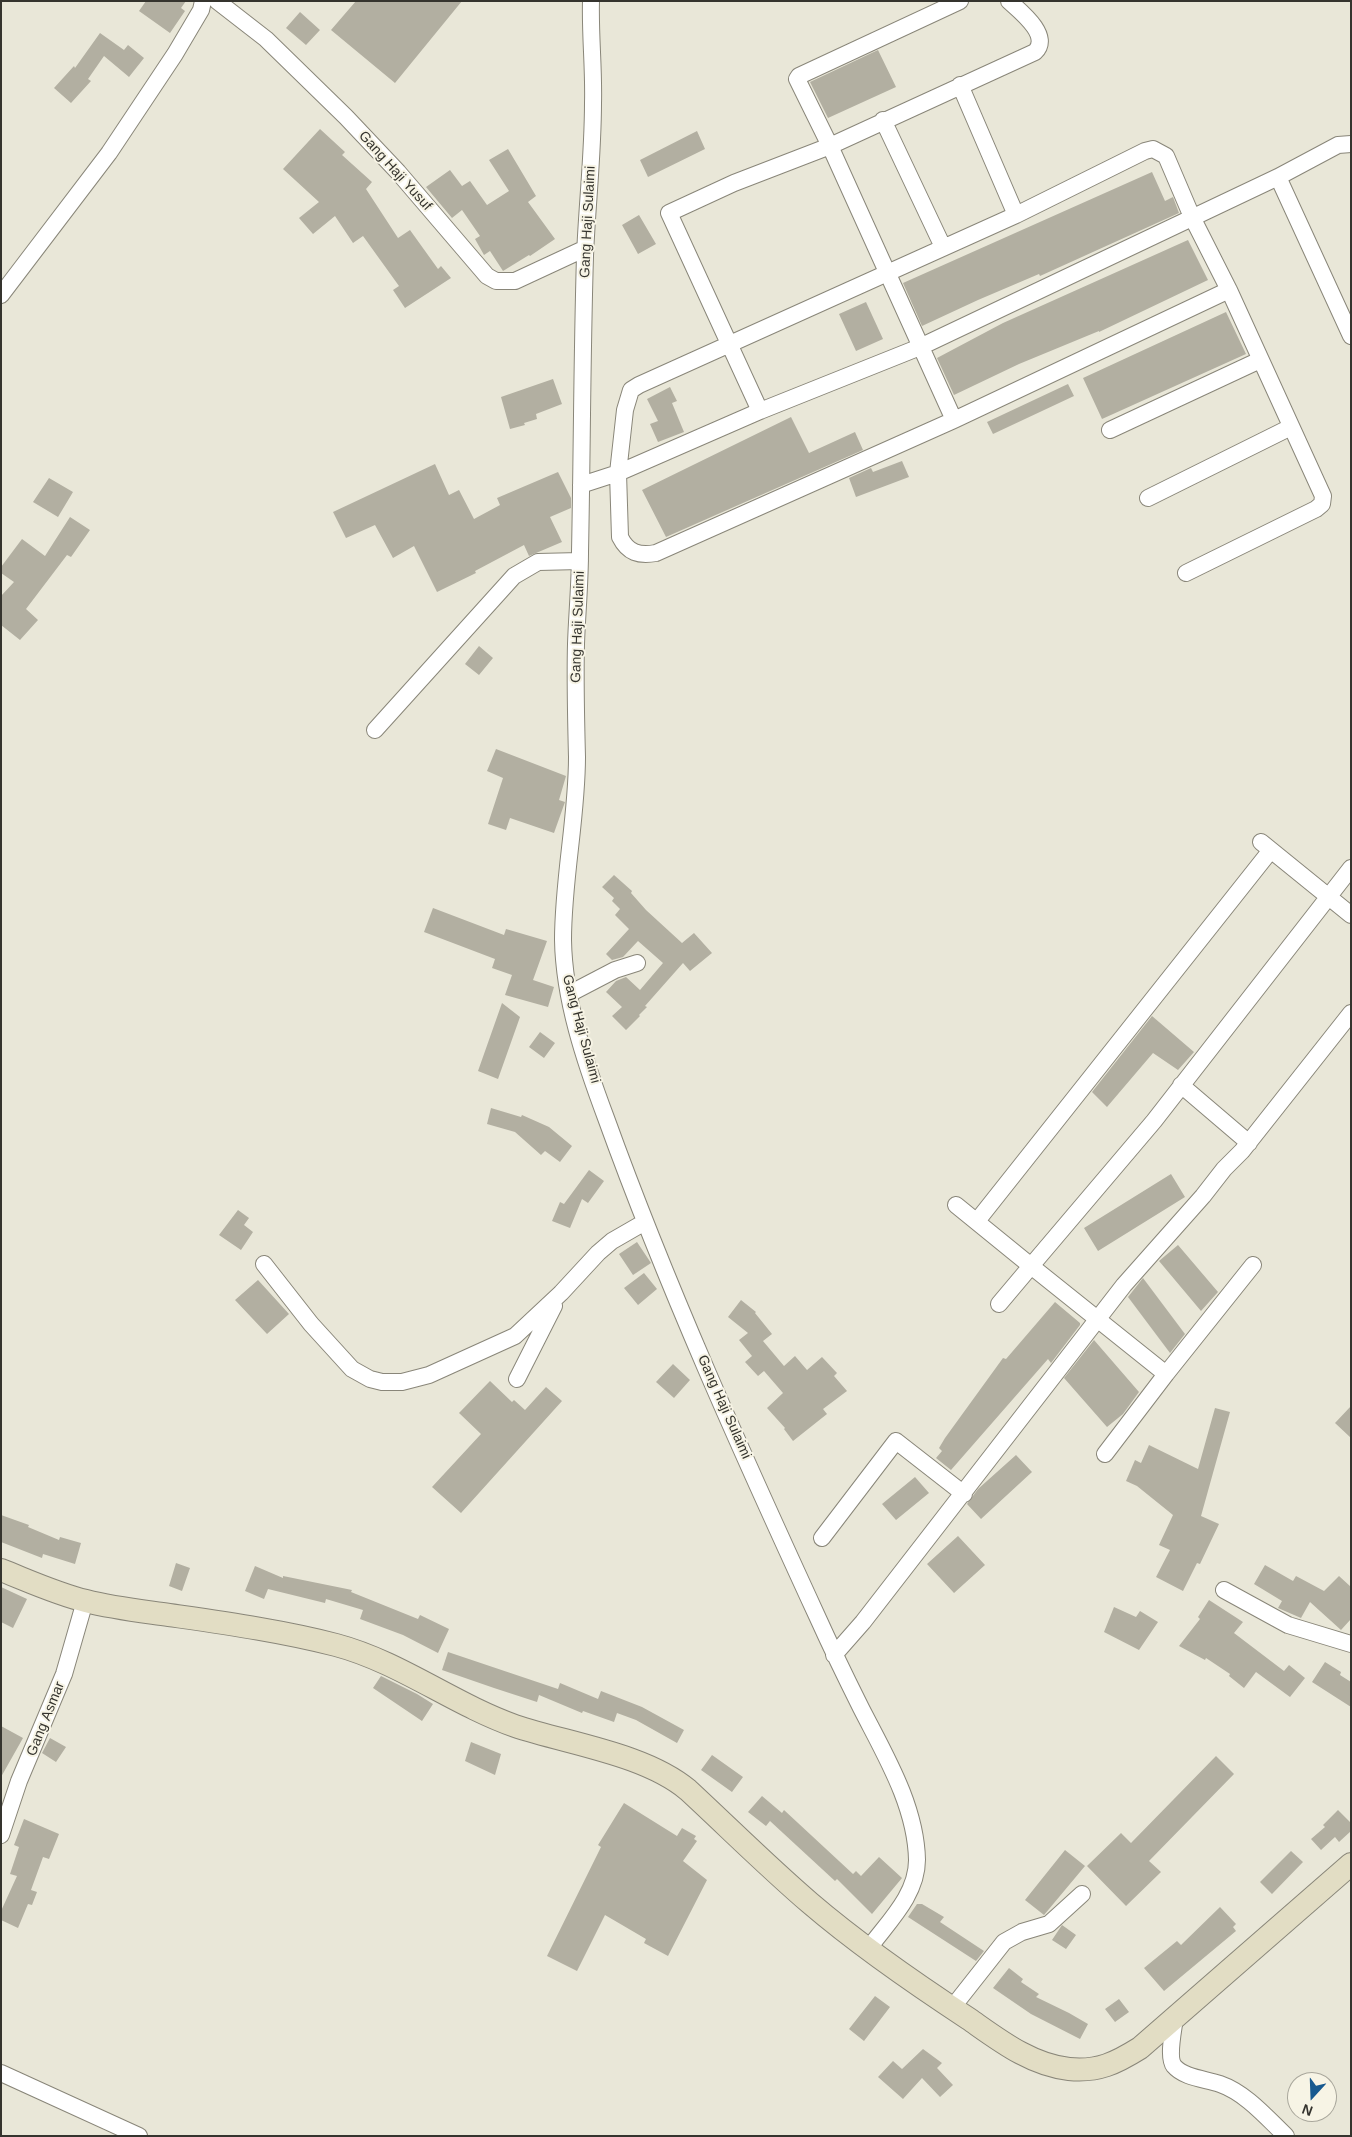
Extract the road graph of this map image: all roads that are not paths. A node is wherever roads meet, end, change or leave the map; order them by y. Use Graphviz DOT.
graph roads {
  1 [pos="203,1"];
  2 [pos="218,1"];
  3 [pos="591,1"];
  4 [pos="960,1"];
  5 [pos="1009,1"];
  6 [pos="960,85"];
  7 [pos="883,120"];
  8 [pos="1351,144"];
  9 [pos="830,146"];
  10 [pos="1278,178"];
  11 [pos="1016,215"];
  12 [pos="1192,217"];
  13 [pos="943,247"];
  14 [pos="586,248"];
  15 [pos="886,272"];
  16 [pos="1229,290"];
  17 [pos="1,295"];
  18 [pos="1351,336"];
  19 [pos="729,343"];
  20 [pos="920,347"];
  21 [pos="1260,360"];
  22 [pos="760,411"];
  23 [pos="954,420"];
  24 [pos="1291,427"];
  25 [pos="1110,430"];
  26 [pos="618,473"];
  27 [pos="581,485"];
  28 [pos="1148,498"];
  29 [pos="580,561"];
  30 [pos="1186,573"];
  31 [pos="375,730"];
  32 [pos="1351,868"];
  33 [pos="1327,896"];
  34 [pos="1351,915"];
  35 [pos="637,963"];
  36 [pos="569,994"];
  37 [pos="1351,1013"];
  38 [pos="1181,1085"];
  39 [pos="1249,1143"];
  40 [pos="956,1205"];
  41 [pos="645,1222"];
  42 [pos="976,1222"];
  43 [pos="264,1264"];
  44 [pos="1254,1265"];
  45 [pos="1031,1266"];
  46 [pos="561,1293"];
  47 [pos="1000,1304"];
  48 [pos="1098,1319"];
  49 [pos="1166,1374"];
  50 [pos="517,1379"];
  51 [pos="1105,1454"];
  52 [pos="964,1494"];
  53 [pos="822,1538"];
  54 [pos="1,1570"];
  55 [pos="1224,1590"];
  56 [pos="86,1601"];
  57 [pos="1351,1644"];
  58 [pos="834,1654"];
  59 [pos="1,1835"];
  60 [pos="1351,1864"];
  61 [pos="1082,1894"];
  62 [pos="868,1948"];
  63 [pos="952,2008"];
  64 [pos="1175,2016"];
  65 [pos="1,2073"];
  66 [pos="138,2136"];
  67 [pos="1286,2136"];
  1 -- 17 [label="street"];
  2 -- 14 [label="street, Gang Haji Yusuf"];
  3 -- 14 [label="street, Gang Haji Sulaimi"];
  4 -- 9 [label="street"];
  5 -- 6 [label="street"];
  6 -- 7 [label="street"];
  6 -- 11 [label="street"];
  7 -- 9 [label="street"];
  7 -- 13 [label="street"];
  8 -- 10 [label="street"];
  9 -- 15 [label="street"];
  9 -- 19 [label="street"];
  10 -- 12 [label="street"];
  10 -- 18 [label="street"];
  11 -- 12 [label="street"];
  11 -- 13 [label="street"];
  12 -- 16 [label="street"];
  12 -- 20 [label="street"];
  13 -- 15 [label="street"];
  14 -- 27 [label="street, Gang Haji Sulaimi"];
  15 -- 19 [label="street"];
  15 -- 20 [label="street"];
  16 -- 21 [label="street"];
  16 -- 23 [label="street"];
  19 -- 22 [label="street"];
  19 -- 26 [label="street"];
  20 -- 22 [label="street"];
  20 -- 23 [label="street"];
  21 -- 24 [label="street"];
  21 -- 25 [label="street"];
  22 -- 26 [label="street"];
  23 -- 26 [label="street"];
  24 -- 28 [label="street"];
  24 -- 30 [label="street"];
  26 -- 27 [label="street"];
  27 -- 29 [label="street, Gang Haji Sulaimi"];
  29 -- 31 [label="street"];
  29 -- 36 [label="street, Gang Haji Sulaimi"];
  32 -- 33 [label="street"];
  33 -- 34 [label="street"];
  33 -- 38 [label="street"];
  33 -- 42 [label="street"];
  35 -- 36 [label="street"];
  36 -- 41 [label="street, Gang Haji Sulaimi"];
  37 -- 39 [label="street"];
  38 -- 39 [label="street"];
  38 -- 45 [label="street"];
  39 -- 48 [label="street"];
  40 -- 42 [label="street"];
  41 -- 46 [label="street"];
  41 -- 58 [label="street, Gang Haji Sulaimi"];
  42 -- 45 [label="street"];
  43 -- 46 [label="street"];
  44 -- 49 [label="street"];
  45 -- 47 [label="street"];
  45 -- 48 [label="street"];
  46 -- 50 [label="street"];
  48 -- 49 [label="street"];
  48 -- 52 [label="street"];
  49 -- 51 [label="street"];
  52 -- 53 [label="street"];
  52 -- 58 [label="street"];
  54 -- 56 [label="street"];
  55 -- 57 [label="street"];
  56 -- 59 [label="street, Gang Asmar"];
  56 -- 62 [label="street"];
  58 -- 62 [label="street, Gang Haji Sulaimi"];
  60 -- 64 [label="street"];
  61 -- 63 [label="street"];
  62 -- 63 [label="street"];
  63 -- 64 [label="street"];
  64 -- 67 [label="street"];
  65 -- 66 [label="street"];
}
